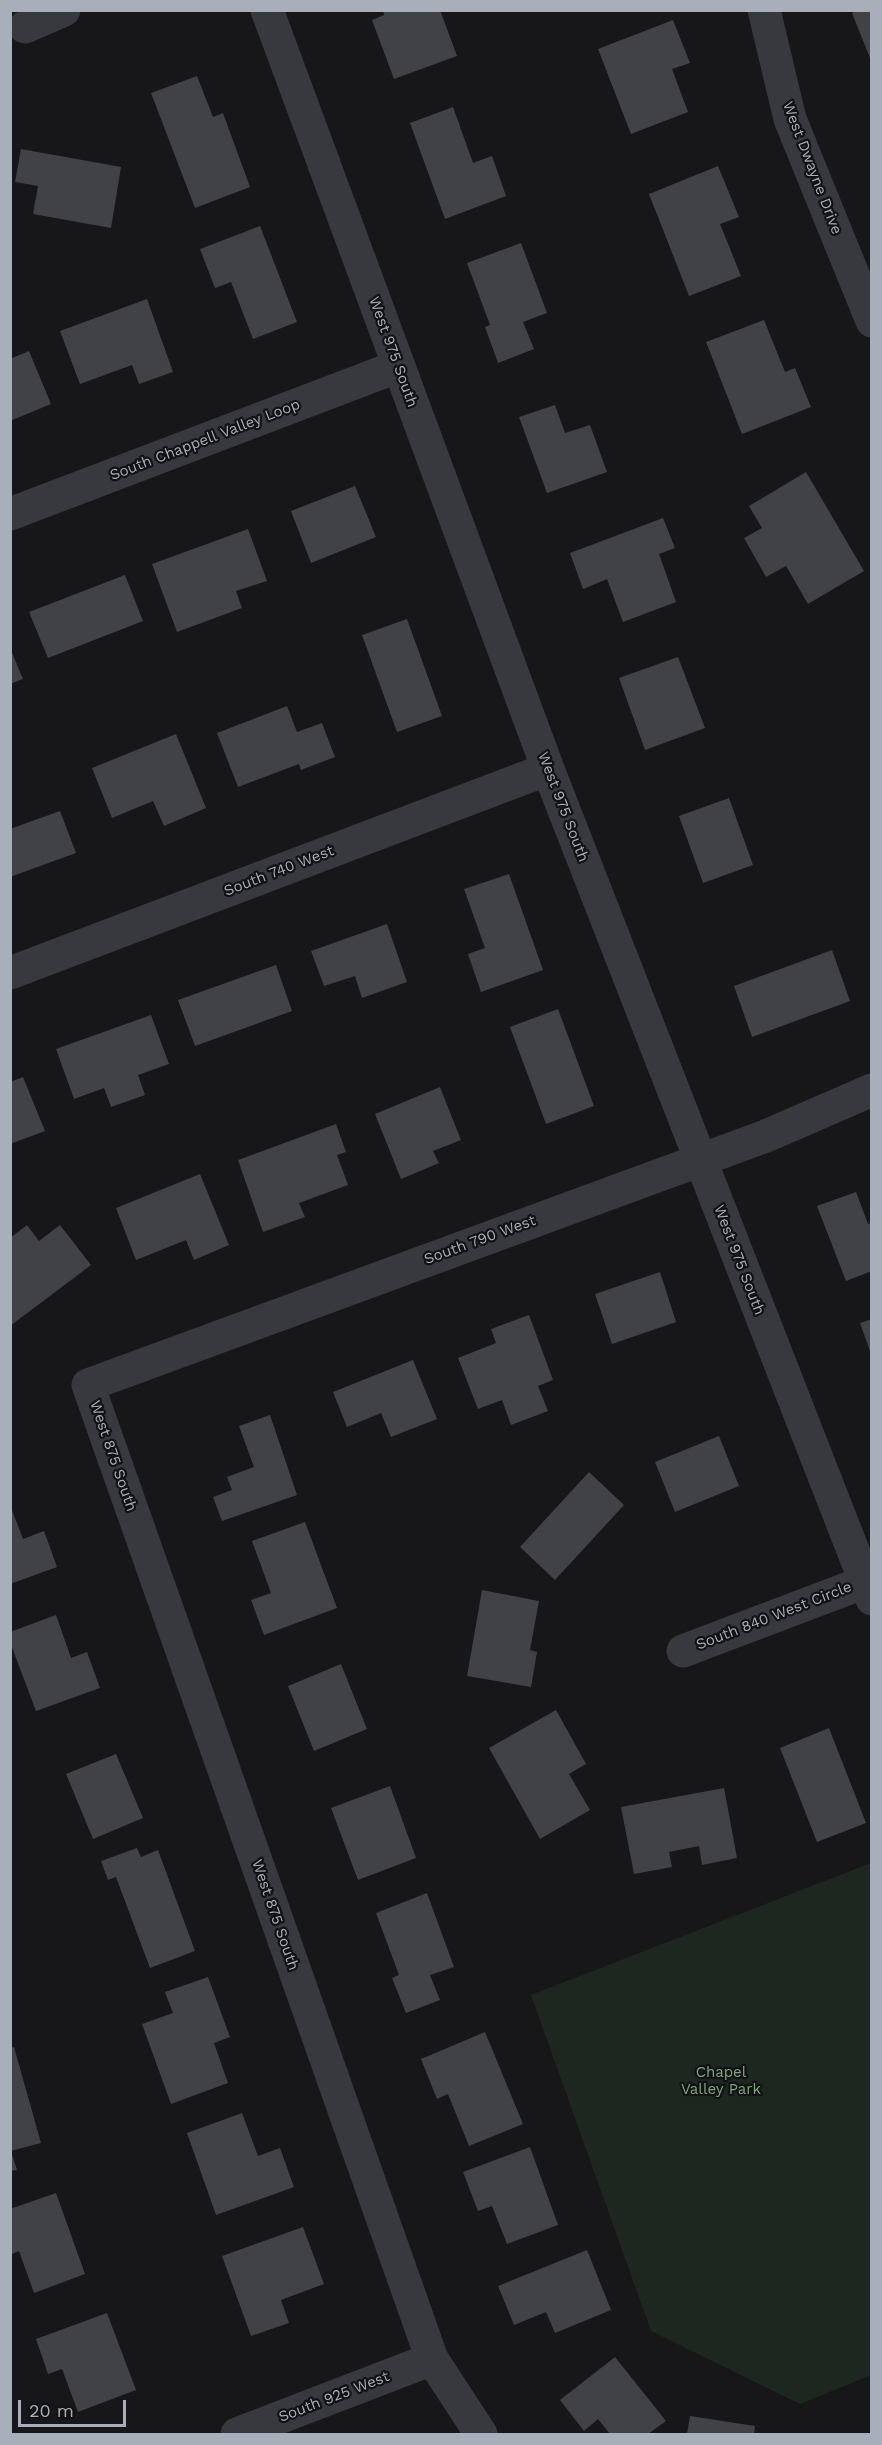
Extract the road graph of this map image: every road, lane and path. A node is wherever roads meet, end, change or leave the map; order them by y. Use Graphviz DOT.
graph roads {
  1 [pos="64,10"];
  2 [pos="267,10"];
  3 [pos="764,10"];
  4 [pos="25,27"];
  5 [pos="872,321"];
  6 [pos="399,366"];
  7 [pos="10,514"];
  8 [pos="548,769"];
  9 [pos="10,973"];
  10 [pos="872,1090"];
  11 [pos="700,1159"];
  12 [pos="88,1386"];
  13 [pos="868,1590"];
  14 [pos="683,1651"];
  15 [pos="432,2359"];
  16 [pos="237,2434"];
  17 [pos="481,2434"];
  1 -- 4 [label="street"];
  2 -- 6 [label="street, West 975 South"];
  3 -- 5 [label="street, West Dwayne Drive"];
  6 -- 7 [label="street, South Chappell Valley Loop"];
  6 -- 8 [label="street, West 975 South"];
  8 -- 9 [label="street, South 740 West"];
  8 -- 11 [label="street, West 975 South"];
  10 -- 11 [label="street, South 790 West"];
  11 -- 12 [label="street, South 790 West"];
  11 -- 13 [label="street, West 975 South"];
  12 -- 15 [label="street, West 875 South"];
  13 -- 14 [label="street, South 840 West Circle"];
  15 -- 16 [label="street, South 925 West"];
  15 -- 17 [label="street, West 875 South"];
}
